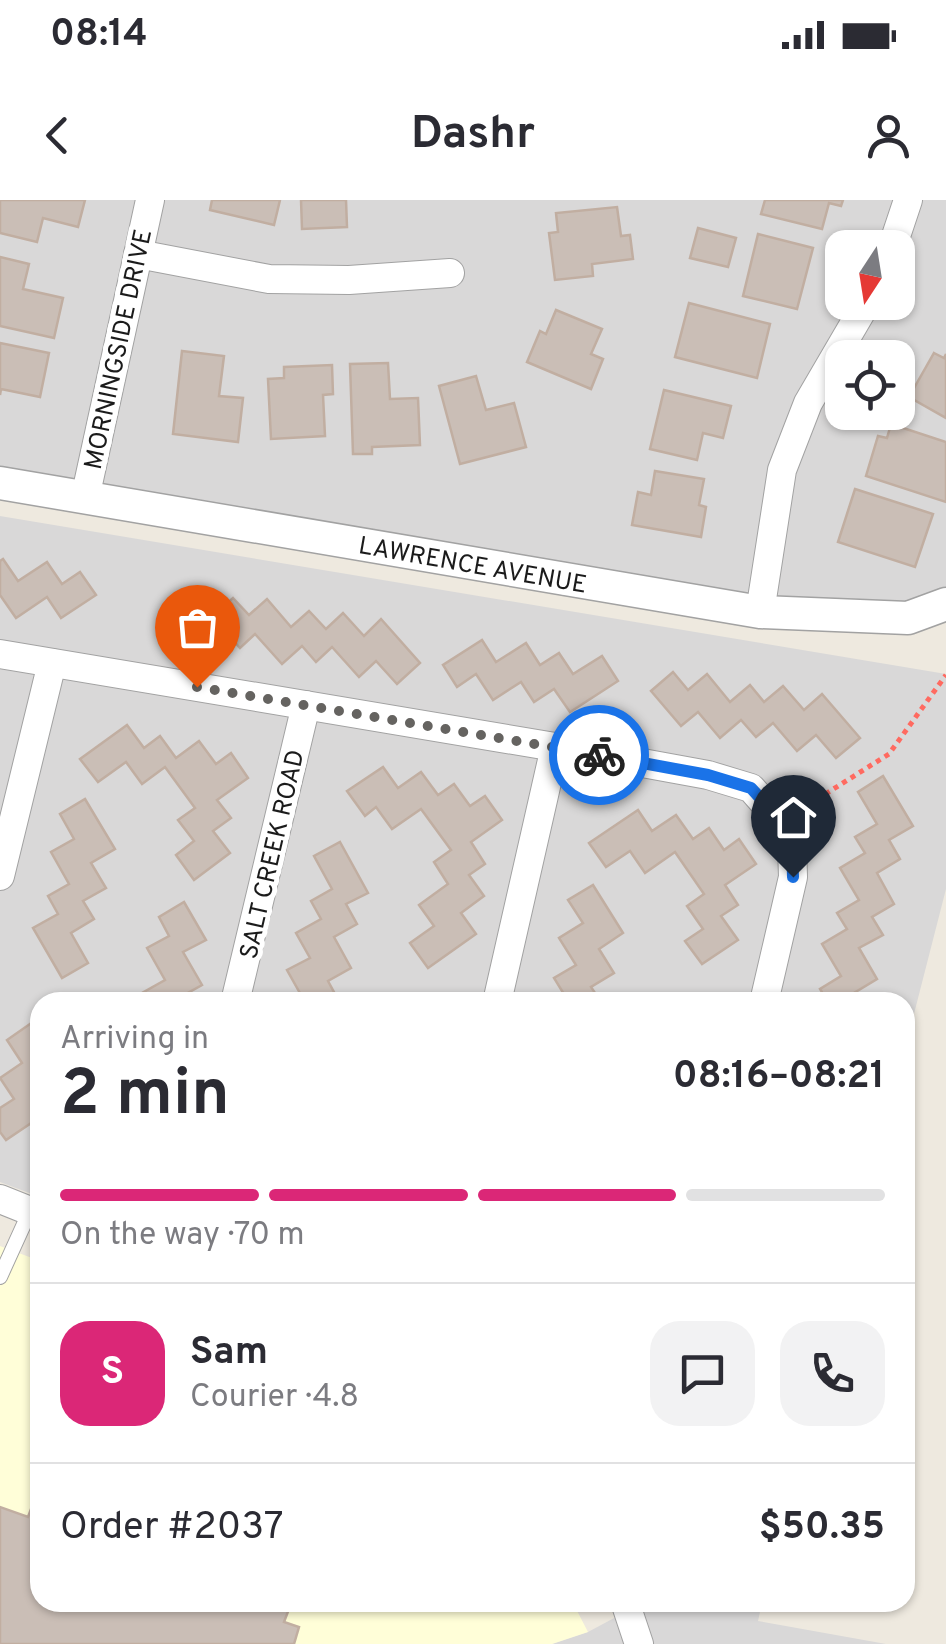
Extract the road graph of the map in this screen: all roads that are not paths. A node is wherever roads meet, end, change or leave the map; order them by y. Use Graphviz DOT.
graph roads {
  1 [pos="150,200"];
  2 [pos="908,200"];
  3 [pos="898,230"];
  4 [pos="138,254"];
  5 [pos="450,272"];
  6 [pos="856,320"];
  7 [pos="0,484"];
  8 [pos="85,498"];
  9 [pos="946,604"];
  10 [pos="760,612"];
  11 [pos="0,654"];
  12 [pos="52,663"];
  13 [pos="306,705"];
  14 [pos="555,747"];
  15 [pos="0,876"];
  16 [pos="237,992"];
  17 [pos="499,992"];
  18 [pos="766,992"];
  19 [pos="0,1199"];
  20 [pos="30,1211"];
  21 [pos="30,1222"];
  22 [pos="0,1277"];
  23 [pos="628,1612"];
  24 [pos="639,1644"];
  1 -- 4 [label="street, MORNINGSIDE DRIVE"];
  2 -- 3 [label="street"];
  4 -- 5 [label="street"];
  4 -- 8 [label="street, MORNINGSIDE DRIVE"];
  6 -- 10 [label="street"];
  7 -- 8 [label="street, LAWRENCE AVENUE"];
  8 -- 10 [label="street, LAWRENCE AVENUE"];
  9 -- 10 [label="street, LAWRENCE AVENUE"];
  11 -- 12 [label="street"];
  12 -- 13 [label="street"];
  12 -- 15 [label="street"];
  13 -- 14 [label="street"];
  13 -- 16 [label="street, SALT CREEK ROAD"];
  14 -- 17 [label="street"];
  14 -- 18 [label="street"];
  19 -- 20 [label="street"];
  21 -- 22 [label="lane"];
  23 -- 24 [label="street"];
}
